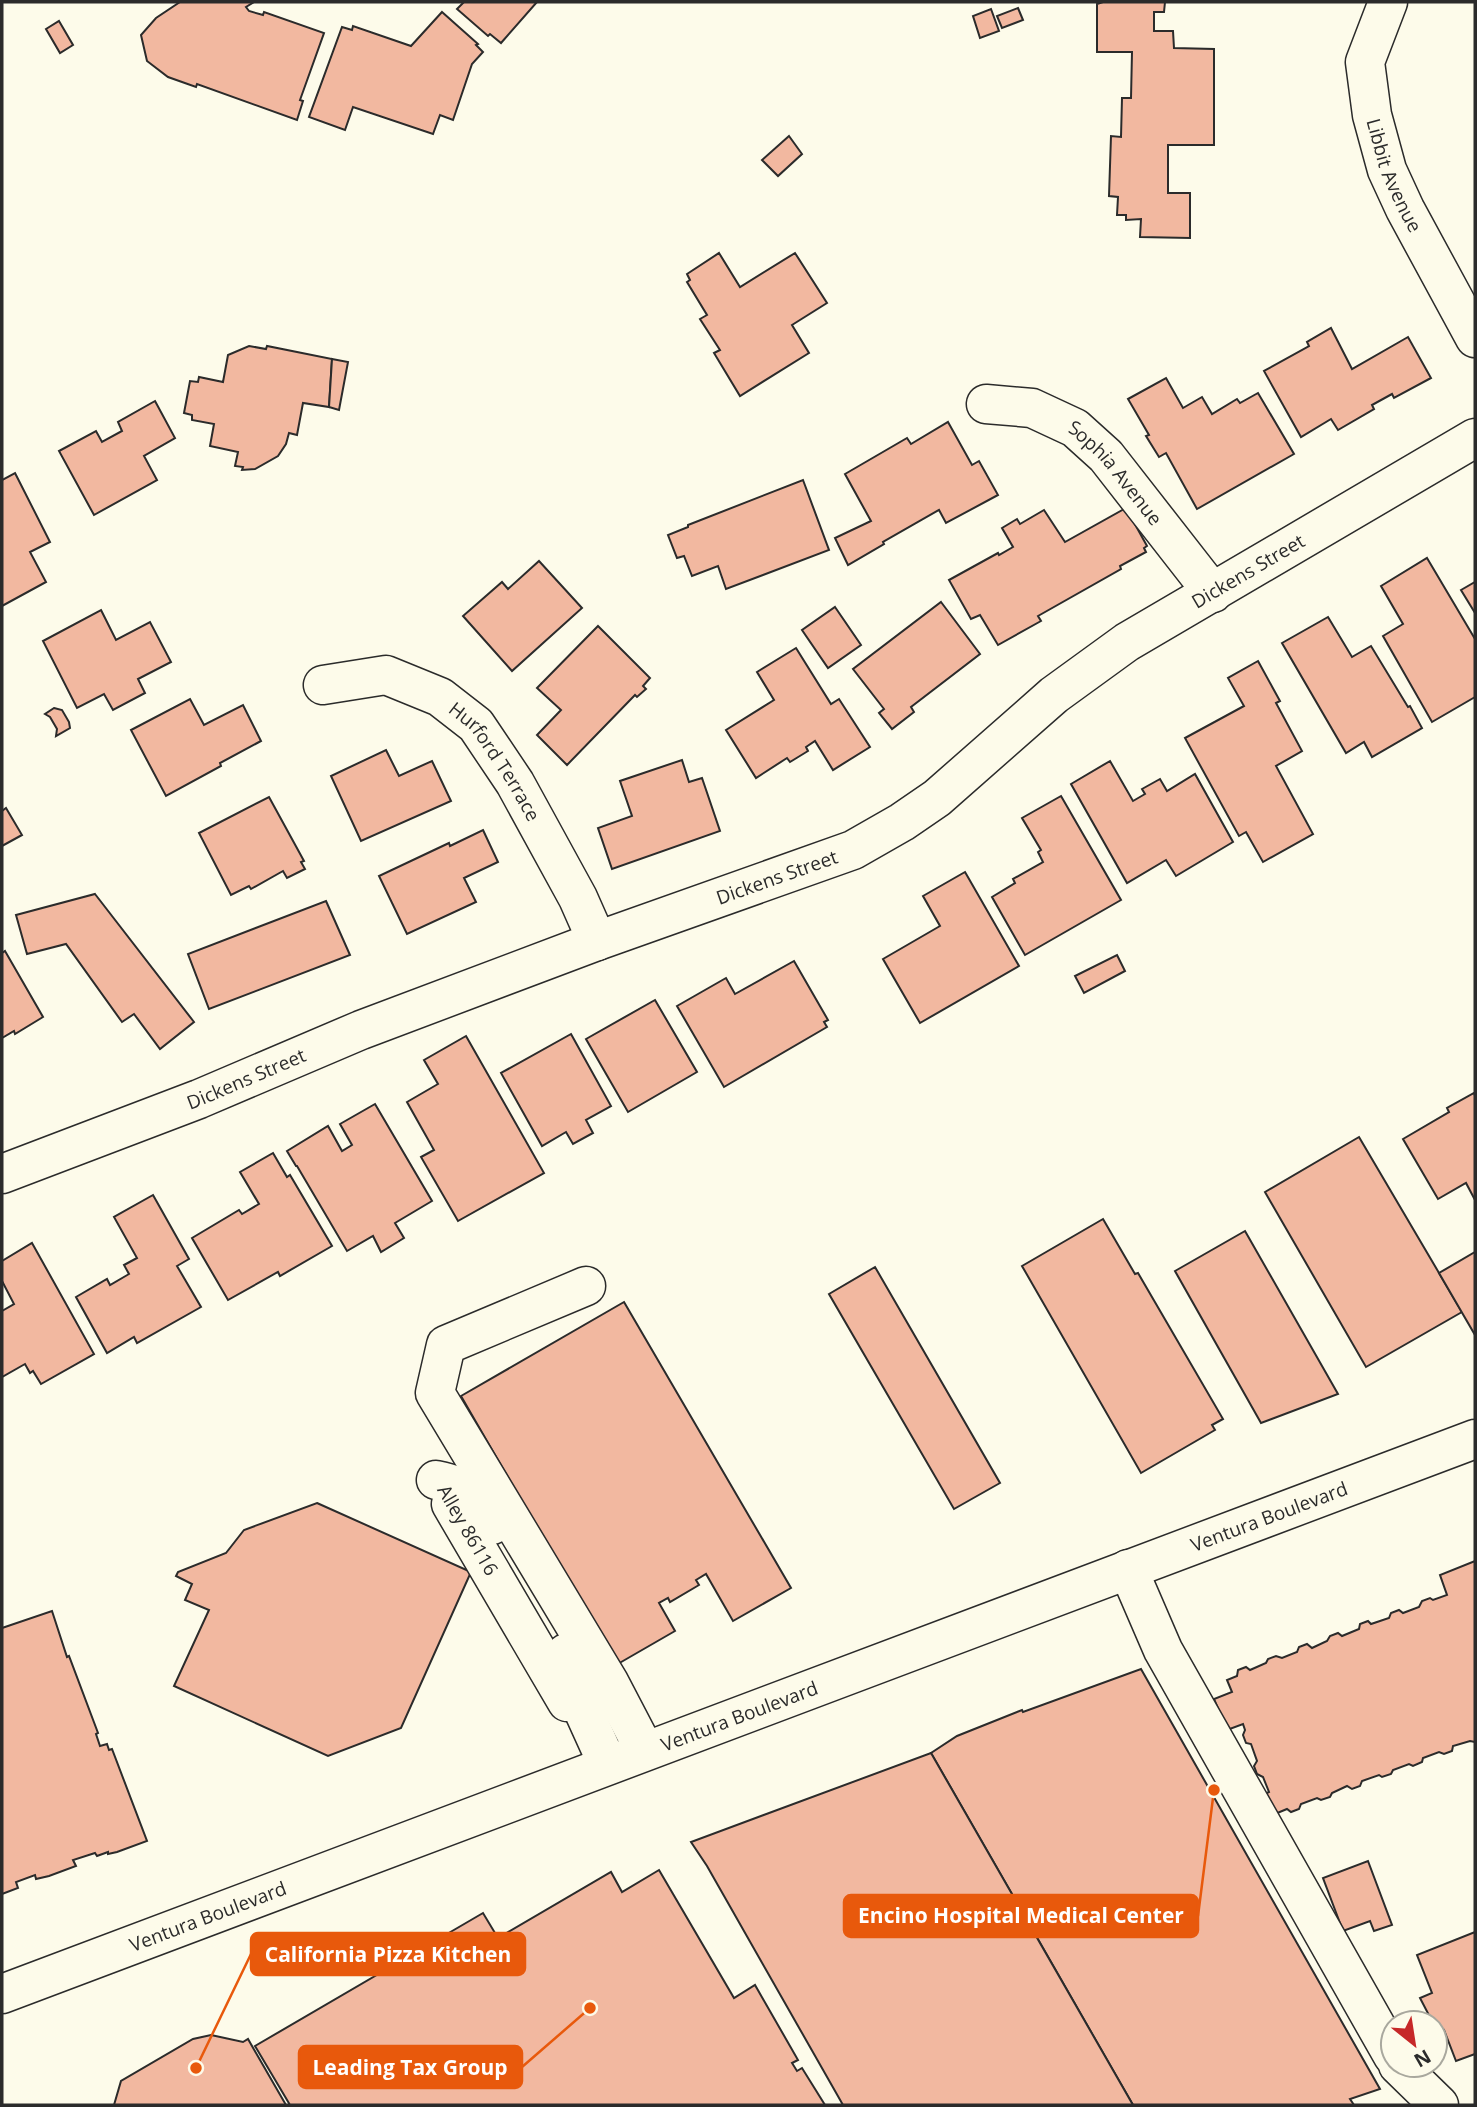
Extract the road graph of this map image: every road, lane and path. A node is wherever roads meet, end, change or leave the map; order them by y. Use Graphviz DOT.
graph roads {
  1 [pos="1388,2"];
  2 [pos="1475,338"];
  3 [pos="986,404"];
  4 [pos="1475,438"];
  5 [pos="1213,593"];
  6 [pos="323,685"];
  7 [pos="597,941"];
  8 [pos="2,1174"];
  9 [pos="586,1286"];
  10 [pos="1475,1438"];
  11 [pos="1128,1569"];
  12 [pos="584,1712"];
  13 [pos="645,1751"];
  14 [pos="608,1765"];
  15 [pos="2,1994"];
  16 [pos="1379,2031"];
  17 [pos="1412,2079"];
  18 [pos="1439,2105"];
  1 -- 2 [label="street, Libbit Avenue"];
  3 -- 5 [label="street, Sophia Avenue"];
  4 -- 5 [label="street, Dickens Street"];
  5 -- 7 [label="street, Dickens Street"];
  6 -- 7 [label="street, Hurford Terrace"];
  7 -- 8 [label="street, Dickens Street"];
  9 -- 13 [label="street"];
  10 -- 11 [label="street, Ventura Boulevard"];
  11 -- 13 [label="street, Ventura Boulevard"];
  11 -- 16 [label="street"];
  12 -- 12 [label="street, Alley 86116"];
  12 -- 14 [label="street, Alley 86116"];
  13 -- 14 [label="street, Ventura Boulevard"];
  14 -- 15 [label="street, Ventura Boulevard"];
  17 -- 18 [label="street"];
}
